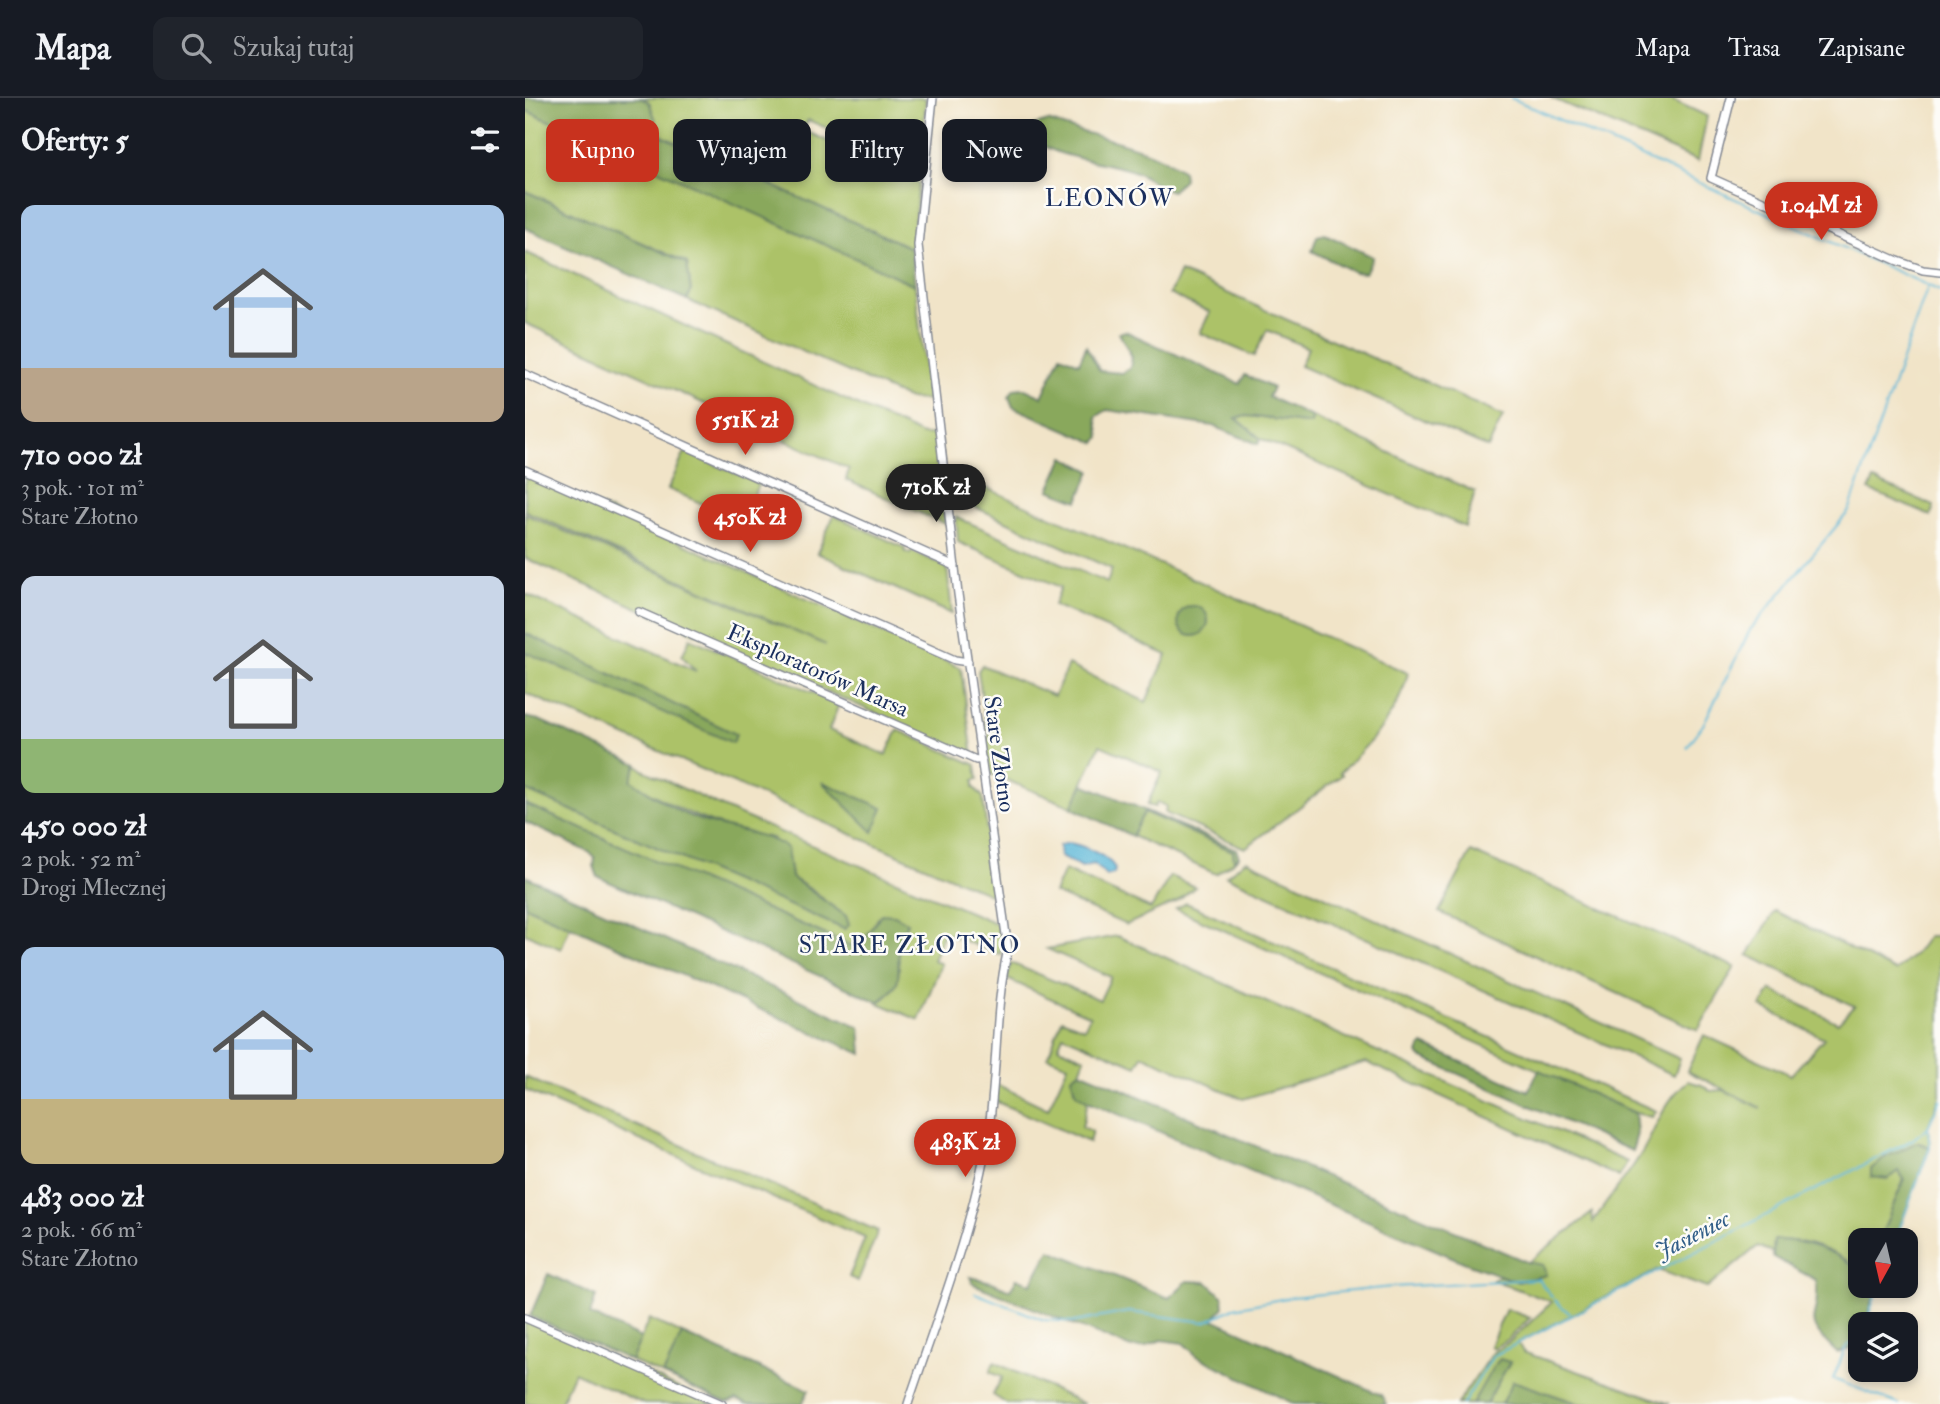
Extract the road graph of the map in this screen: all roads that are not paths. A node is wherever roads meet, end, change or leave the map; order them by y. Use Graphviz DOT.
graph roads {
  1 [pos="933,98"];
  2 [pos="1731,98"];
  3 [pos="1940,272"];
  4 [pos="525,374"];
  5 [pos="525,470"];
  6 [pos="955,566"];
  7 [pos="639,612"];
  8 [pos="968,662"];
  9 [pos="982,760"];
  10 [pos="525,1318"];
  11 [pos="722,1404"];
  12 [pos="908,1404"];
  1 -- 6 [label="street, Stare Złotno"];
  2 -- 3 [label="street"];
  4 -- 6 [label="street"];
  5 -- 8 [label="street"];
  6 -- 8 [label="street, Stare Złotno"];
  7 -- 9 [label="street, Eksploratorów Marsa"];
  8 -- 9 [label="street, Stare Złotno"];
  9 -- 12 [label="street, Stare Złotno"];
  10 -- 11 [label="street"];
}
